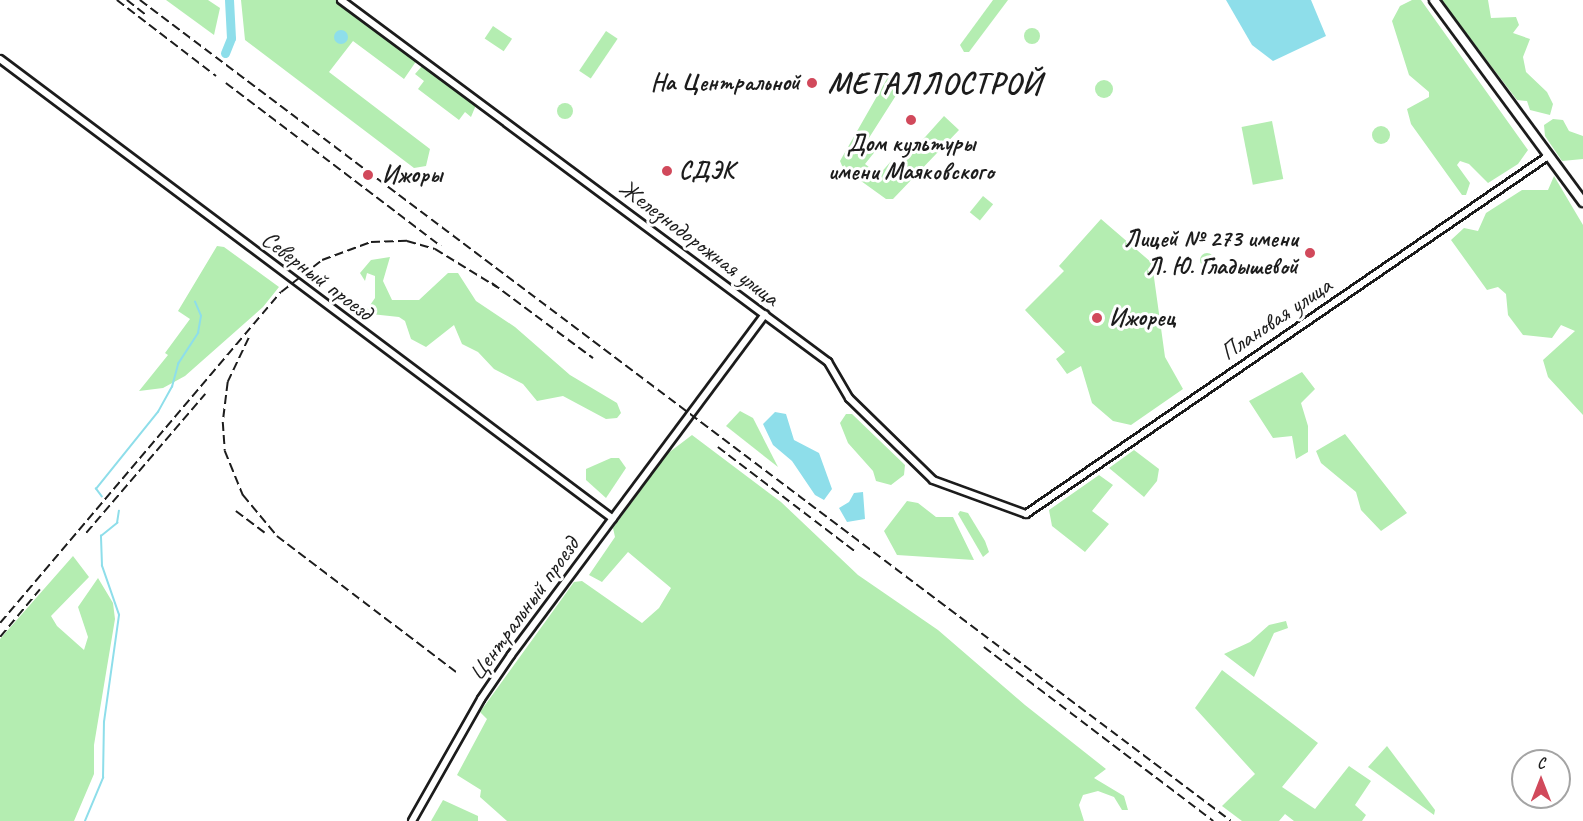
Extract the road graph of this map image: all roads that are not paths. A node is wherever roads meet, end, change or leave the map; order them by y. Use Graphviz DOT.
graph roads {
  1 [pos="341,0"];
  2 [pos="1434,0"];
  3 [pos="0,59"];
  4 [pos="1548,156"];
  5 [pos="1583,202"];
  6 [pos="765,314"];
  7 [pos="1026,514"];
  8 [pos="613,519"];
  9 [pos="412,821"];
  1 -- 6 [label="street, Железнодорожная улица"];
  2 -- 4 [label="main road"];
  3 -- 8 [label="street, Северный проезд"];
  4 -- 5 [label="main road"];
  4 -- 7 [label="street, Плановая улица"];
  6 -- 7 [label="street, Железнодорожная улица"];
  6 -- 8 [label="street, Центральный проезд"];
  8 -- 9 [label="street, Центральный проезд"];
}
